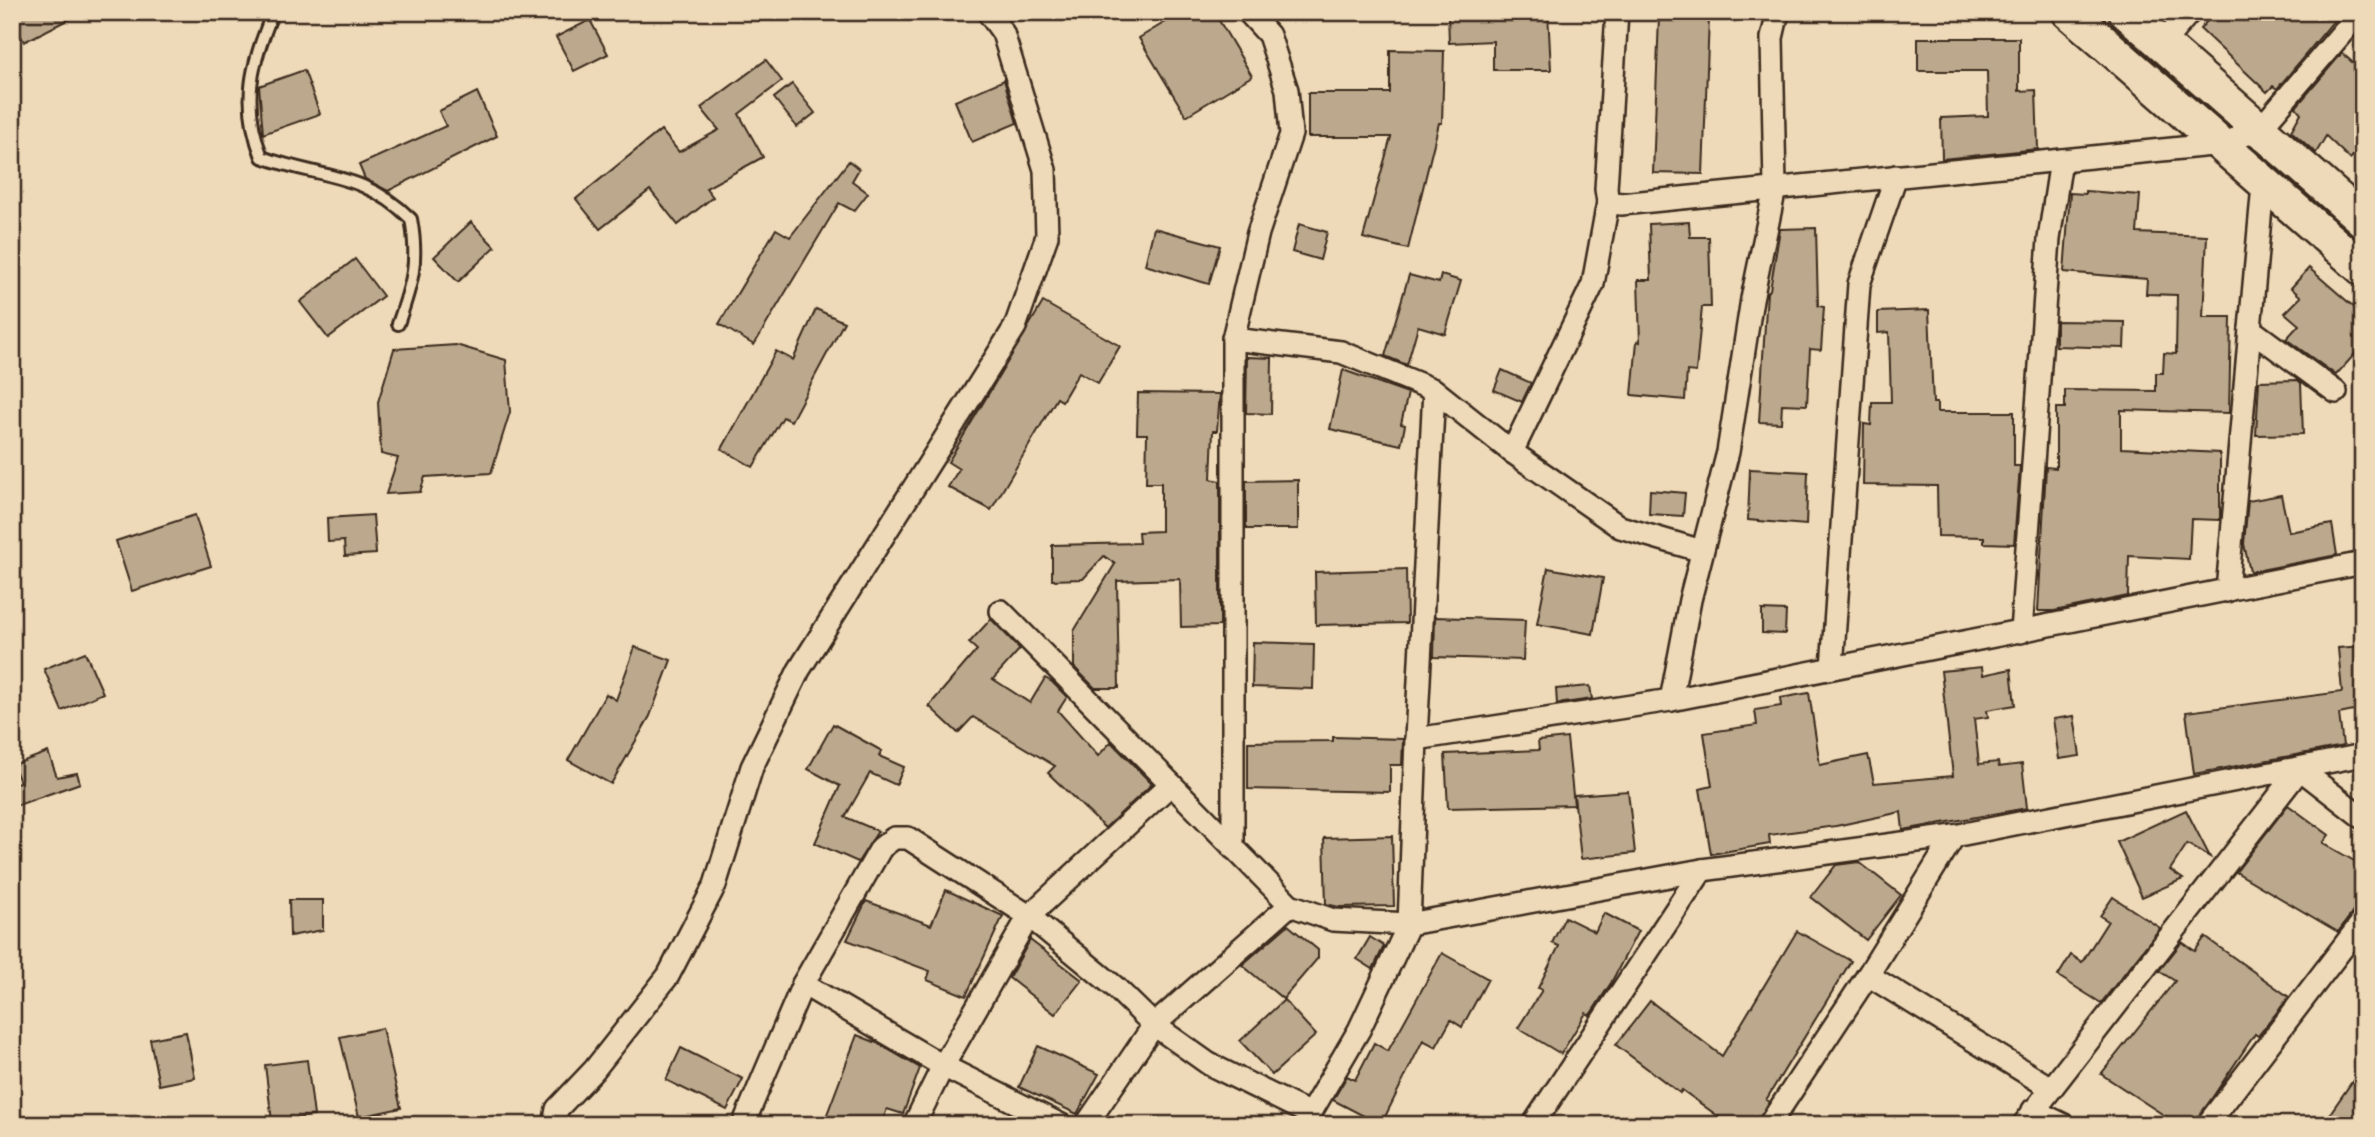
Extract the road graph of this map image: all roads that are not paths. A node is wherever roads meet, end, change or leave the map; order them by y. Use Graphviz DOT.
graph roads {
  1 [pos="273,12"];
  2 [pos="988,12"];
  3 [pos="1248,12"];
  4 [pos="1617,12"];
  5 [pos="1778,12"];
  6 [pos="2068,12"];
  7 [pos="2126,12"];
  8 [pos="2190,12"];
  9 [pos="2360,12"];
  10 [pos="2162,44"];
  11 [pos="2260,129"];
  12 [pos="2222,144"];
  13 [pos="2061,160"];
  14 [pos="1896,176"];
  15 [pos="2263,185"];
  16 [pos="1775,188"];
  17 [pos="1608,202"];
  18 [pos="2363,220"];
  19 [pos="2363,269"];
  20 [pos="398,324"];
  21 [pos="2250,328"];
  22 [pos="1233,339"];
  23 [pos="1434,390"];
  24 [pos="2336,392"];
  25 [pos="1512,452"];
  26 [pos="1702,551"];
  27 [pos="2363,563"];
  28 [pos="2227,591"];
  29 [pos="1001,611"];
  30 [pos="2021,632"];
  31 [pos="1832,668"];
  32 [pos="1671,700"];
  33 [pos="1416,739"];
  34 [pos="2363,755"];
  35 [pos="2300,769"];
  36 [pos="1171,784"];
  37 [pos="2363,818"];
  38 [pos="1954,836"];
  39 [pos="1233,848"];
  40 [pos="1702,870"];
  41 [pos="1290,905"];
  42 [pos="1029,916"];
  43 [pos="2363,921"];
  44 [pos="1409,924"];
  45 [pos="1868,975"];
  46 [pos="803,984"];
  47 [pos="1154,1025"];
  48 [pos="943,1066"];
  49 [pos="2049,1087"];
  50 [pos="2028,1117"];
  51 [pos="1308,1119"];
  52 [pos="554,1125"];
  53 [pos="743,1125"];
  54 [pos="914,1125"];
  55 [pos="1060,1125"];
  56 [pos="1086,1125"];
  57 [pos="1533,1125"];
  58 [pos="1769,1125"];
  59 [pos="2064,1125"];
  60 [pos="2207,1125"];
  1 -- 20 [label="lane"];
  2 -- 52 [label="street"];
  3 -- 22 [label="street"];
  4 -- 17 [label="street"];
  5 -- 16 [label="street"];
  6 -- 12 [label="main road"];
  7 -- 10 [label="main road"];
  8 -- 10 [label="street"];
  9 -- 11 [label="street"];
  10 -- 11 [label="main road"];
  11 -- 12 [label="street"];
  11 -- 18 [label="main road"];
  12 -- 13 [label="street"];
  12 -- 15 [label="main road"];
  13 -- 14 [label="street"];
  13 -- 30 [label="street"];
  14 -- 16 [label="street"];
  14 -- 31 [label="street"];
  15 -- 19 [label="main road"];
  15 -- 21 [label="street"];
  16 -- 17 [label="street"];
  16 -- 26 [label="street"];
  17 -- 25 [label="street"];
  21 -- 24 [label="street"];
  21 -- 28 [label="street"];
  22 -- 23 [label="street"];
  22 -- 39 [label="street"];
  23 -- 25 [label="street"];
  23 -- 33 [label="street"];
  25 -- 26 [label="street"];
  26 -- 32 [label="street"];
  27 -- 28 [label="street"];
  28 -- 30 [label="street"];
  29 -- 36 [label="street"];
  30 -- 31 [label="street"];
  31 -- 32 [label="street"];
  32 -- 33 [label="street"];
  33 -- 44 [label="street"];
  34 -- 35 [label="street"];
  35 -- 37 [label="street"];
  35 -- 38 [label="street"];
  35 -- 49 [label="street"];
  36 -- 39 [label="street"];
  36 -- 42 [label="street"];
  38 -- 40 [label="street"];
  38 -- 45 [label="street"];
  39 -- 41 [label="street"];
  40 -- 44 [label="street"];
  40 -- 57 [label="street"];
  41 -- 44 [label="street"];
  41 -- 47 [label="street"];
  42 -- 46 [label="street"];
  42 -- 47 [label="street"];
  42 -- 48 [label="street"];
  43 -- 60 [label="street"];
  44 -- 51 [label="street"];
  45 -- 49 [label="street"];
  45 -- 58 [label="street"];
  46 -- 48 [label="street"];
  46 -- 53 [label="street"];
  47 -- 51 [label="street"];
  47 -- 56 [label="street"];
  48 -- 54 [label="street"];
  48 -- 55 [label="street"];
  49 -- 50 [label="street"];
  50 -- 59 [label="street"];
}
